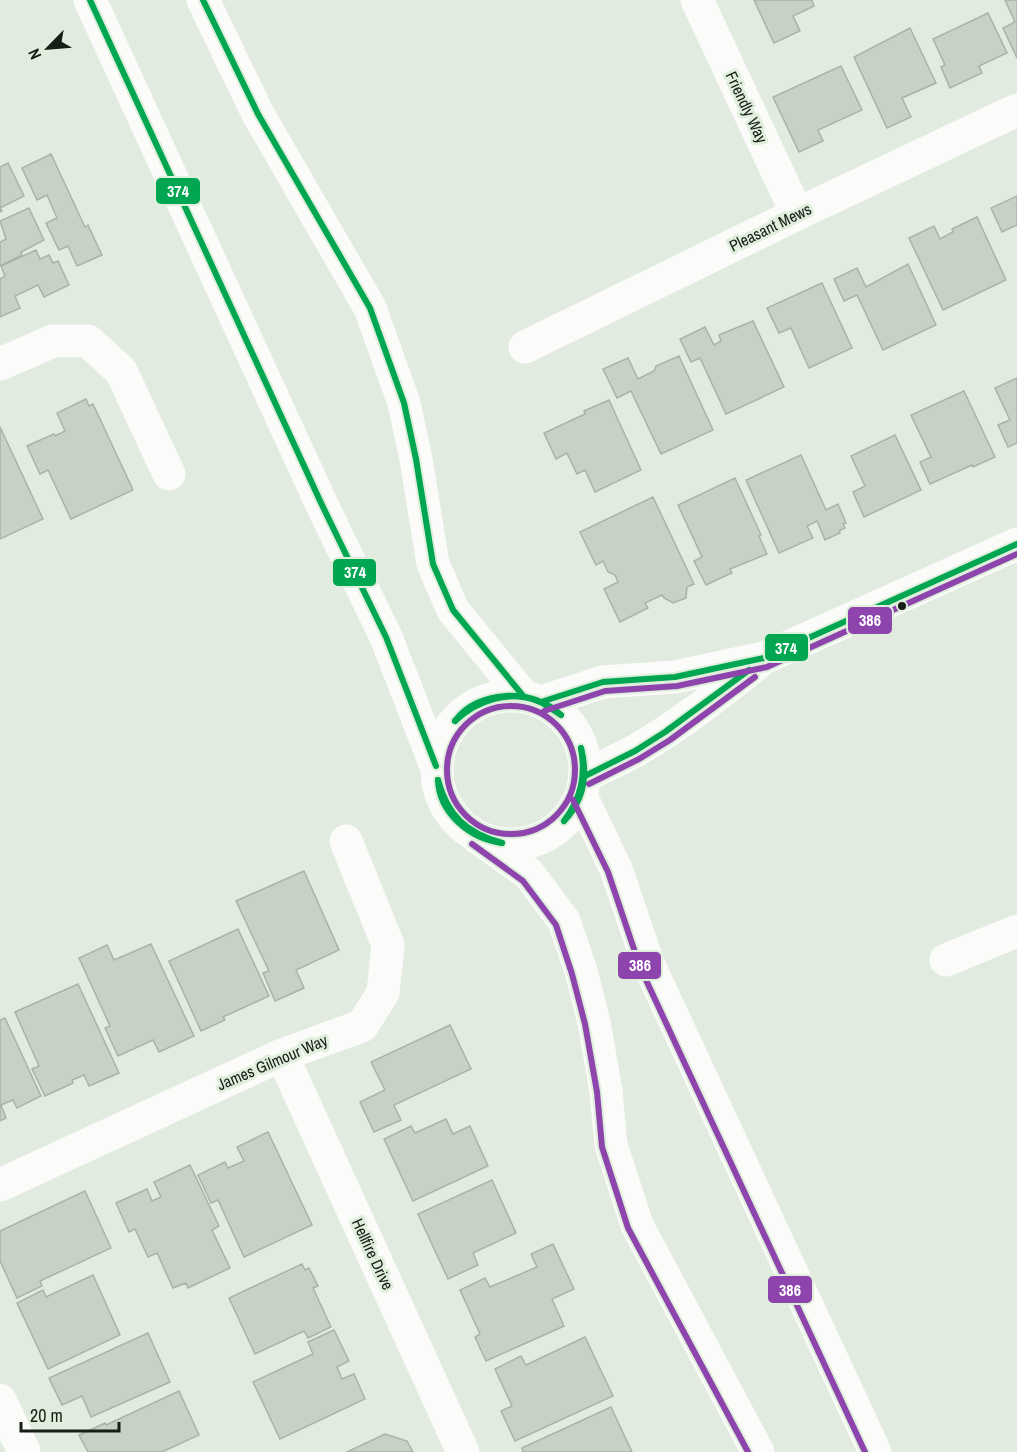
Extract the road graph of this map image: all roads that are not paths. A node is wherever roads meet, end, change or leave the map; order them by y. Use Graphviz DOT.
graph roads {
  1 [pos="90,0"];
  2 [pos="203,0"];
  3 [pos="698,0"];
  4 [pos="1017,110"];
  5 [pos="797,214"];
  6 [pos="525,347"];
  7 [pos="0,364"];
  8 [pos="169,474"];
  9 [pos="1017,544"];
  10 [pos="764,658"];
  11 [pos="532,699"];
  12 [pos="436,766"];
  13 [pos="583,786"];
  14 [pos="477,837"];
  15 [pos="346,841"];
  16 [pos="1017,931"];
  17 [pos="946,960"];
  18 [pos="282,1055"];
  19 [pos="0,1185"];
  20 [pos="0,1400"];
  21 [pos="24,1452"];
  22 [pos="463,1452"];
  23 [pos="759,1452"];
  24 [pos="875,1452"];
  1 -- 12 [label="main road"];
  2 -- 11 [label="main road"];
  3 -- 5 [label="main road, Friendly Way"];
  4 -- 5 [label="main road, Pleasant Mews"];
  5 -- 6 [label="main road, Pleasant Mews"];
  7 -- 8 [label="main road"];
  9 -- 10 [label="main road"];
  10 -- 11 [label="main road"];
  10 -- 13 [label="main road"];
  11 -- 12 [label="main road"];
  11 -- 13 [label="main road"];
  12 -- 14 [label="main road"];
  13 -- 14 [label="main road"];
  13 -- 24 [label="main road"];
  14 -- 23 [label="main road"];
  15 -- 18 [label="main road, James Gilmour Way"];
  16 -- 17 [label="main road"];
  18 -- 19 [label="main road, James Gilmour Way"];
  18 -- 22 [label="main road, Hellfire Drive"];
  20 -- 21 [label="main road"];
}
